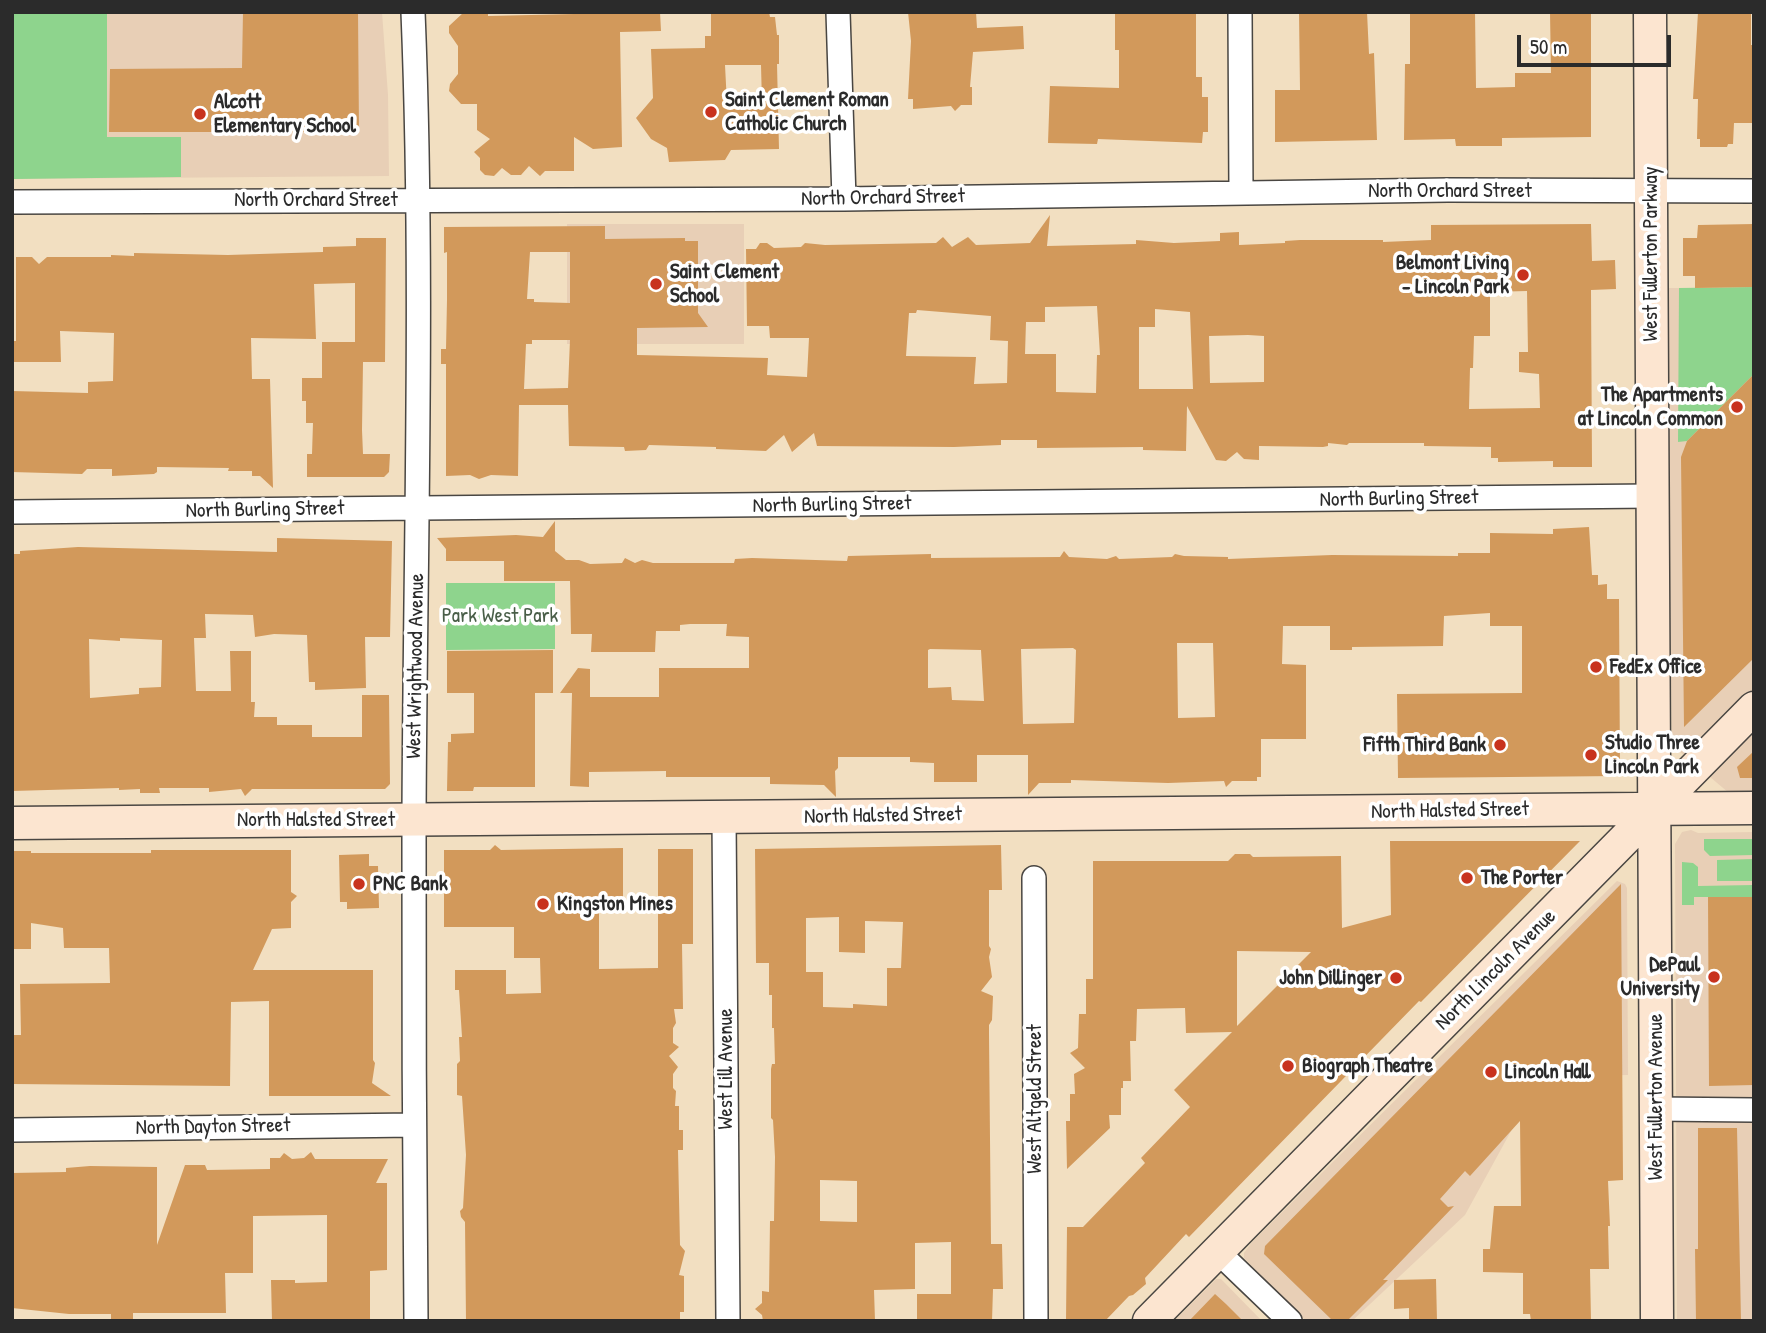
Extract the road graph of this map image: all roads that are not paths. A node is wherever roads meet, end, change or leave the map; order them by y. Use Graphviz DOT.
graph roads {
  1 [pos="413,12"];
  2 [pos="838,12"];
  3 [pos="1240,12"];
  4 [pos="1650,12"];
  5 [pos="1651,191"];
  6 [pos="1754,191"];
  7 [pos="1241,193"];
  8 [pos="844,199"];
  9 [pos="416,200"];
  10 [pos="12,202"];
  11 [pos="1652,496"];
  12 [pos="418,509"];
  13 [pos="12,512"];
  14 [pos="1754,708"];
  15 [pos="1754,808"];
  16 [pos="1653,809"];
  17 [pos="724,818"];
  18 [pos="414,820"];
  19 [pos="12,823"];
  20 [pos="1034,878"];
  21 [pos="1656,1110"];
  22 [pos="1754,1110"];
  23 [pos="414,1125"];
  24 [pos="12,1130"];
  25 [pos="1217,1251"];
  26 [pos="416,1321"];
  27 [pos="728,1321"];
  28 [pos="1036,1321"];
  29 [pos="1149,1321"];
  30 [pos="1290,1321"];
  31 [pos="1657,1321"];
  1 -- 9 [label="street, West Wrightwood Avenue"];
  2 -- 8 [label="street"];
  3 -- 7 [label="street"];
  4 -- 5 [label="main road, West Fullerton Parkway"];
  5 -- 6 [label="street, North Orchard Street"];
  5 -- 7 [label="street, North Orchard Street"];
  5 -- 11 [label="main road, West Fullerton Parkway"];
  7 -- 8 [label="street, North Orchard Street"];
  8 -- 9 [label="street, North Orchard Street"];
  9 -- 10 [label="street, North Orchard Street"];
  9 -- 12 [label="street, West Wrightwood Avenue"];
  11 -- 12 [label="street, North Burling Street"];
  11 -- 16 [label="main road, West Fullerton Avenue"];
  12 -- 13 [label="street, North Burling Street"];
  12 -- 18 [label="street, West Wrightwood Avenue"];
  14 -- 16 [label="main road, North Lincoln Avenue"];
  15 -- 16 [label="main road, North Halsted Street"];
  16 -- 17 [label="main road, North Halsted Street"];
  16 -- 21 [label="main road, West Fullerton Avenue"];
  16 -- 25 [label="main road, North Lincoln Avenue"];
  17 -- 18 [label="main road, North Halsted Street"];
  17 -- 27 [label="street, West Lill Avenue"];
  18 -- 19 [label="main road, North Halsted Street"];
  18 -- 23 [label="street, West Wrightwood Avenue"];
  20 -- 28 [label="street, West Altgeld Street"];
  21 -- 22 [label="street"];
  21 -- 31 [label="main road, West Fullerton Avenue"];
  23 -- 24 [label="street, North Dayton Street"];
  23 -- 26 [label="street, West Wrightwood Avenue"];
  25 -- 29 [label="main road, North Lincoln Avenue"];
  25 -- 30 [label="street"];
}
